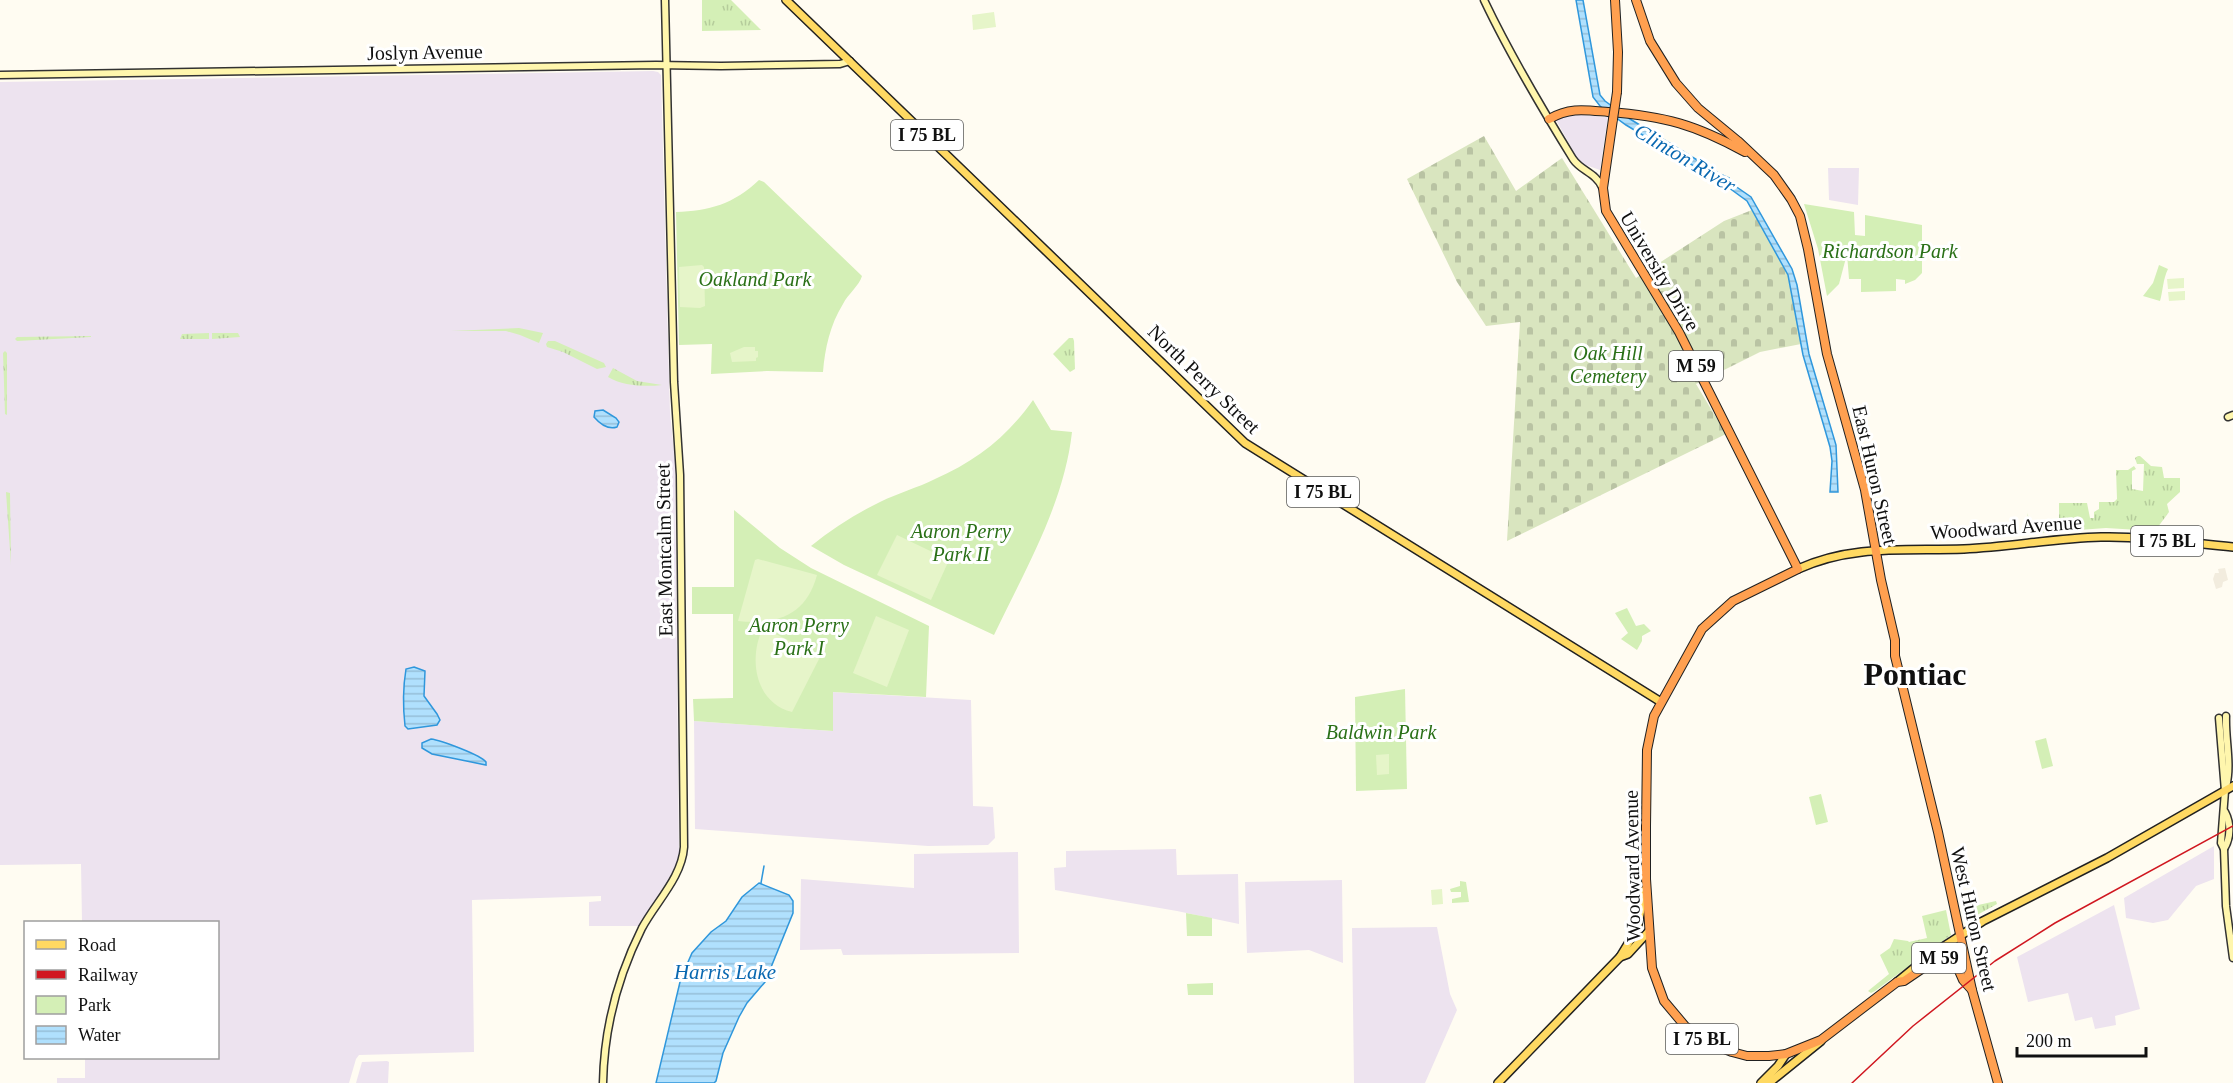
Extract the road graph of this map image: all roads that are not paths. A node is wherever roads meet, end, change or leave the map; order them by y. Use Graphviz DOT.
graph roads {
  1 [pos="665,0"];
  2 [pos="786,0"];
  3 [pos="1484,0"];
  4 [pos="1615,0"];
  5 [pos="1636,0"];
  6 [pos="850,61"];
  7 [pos="667,65"];
  8 [pos="0,75"];
  9 [pos="1549,119"];
  10 [pos="1755,158"];
  11 [pos="1603,188"];
  12 [pos="2233,415"];
  13 [pos="2233,420"];
  14 [pos="2233,547"];
  15 [pos="1875,550"];
  16 [pos="1798,569"];
  17 [pos="1660,702"];
  18 [pos="2222,717"];
  19 [pos="1921,761"];
  20 [pos="2233,786"];
  21 [pos="2225,791"];
  22 [pos="1646,879"];
  23 [pos="1649,931"];
  24 [pos="1960,935"];
  25 [pos="1620,957"];
  26 [pos="2233,958"];
  27 [pos="1897,982"];
  28 [pos="1972,990"];
  29 [pos="1821,1040"];
  30 [pos="1786,1053"];
  31 [pos="603,1083"];
  32 [pos="1498,1083"];
  33 [pos="1761,1083"];
  34 [pos="1769,1083"];
  35 [pos="1998,1083"];
  1 -- 7 [label="main road, East Montcalm Street"];
  2 -- 6 [label="main road, North Perry Street / I 75 BL"];
  3 -- 9 [label="main road"];
  4 -- 11 [label="highway, M 59, bridge"];
  5 -- 10 [label="highway, M 59"];
  6 -- 7 [label="main road, Joslyn Avenue"];
  6 -- 17 [label="main road, North Perry Street / I 75 BL"];
  7 -- 8 [label="main road, Joslyn Avenue"];
  7 -- 31 [label="main road, East Montcalm Street"];
  9 -- 10 [label="highway"];
  9 -- 11 [label="main road"];
  10 -- 15 [label="highway, East Huron Street / M 59"];
  11 -- 16 [label="highway, University Drive / M 59"];
  12 -- 13 [label="main road"];
  14 -- 15 [label="main road, Woodward Avenue / I 75 BL"];
  15 -- 16 [label="main road, Woodward Avenue / I 75 BL"];
  15 -- 19 [label="highway, East Huron Street / M 59"];
  16 -- 17 [label="highway, Woodward Avenue / I 75 BL"];
  17 -- 22 [label="highway, Woodward Avenue / I 75 BL"];
  18 -- 21 [label="main road"];
  19 -- 24 [label="highway, West Huron Street / M 59"];
  20 -- 21 [label="main road, Woodward Avenue / I 75 BL"];
  21 -- 24 [label="main road, Woodward Avenue / I 75 BL"];
  21 -- 26 [label="main road"];
  22 -- 23 [label="highway, Woodward Avenue / I 75 BL"];
  22 -- 25 [label="main road"];
  23 -- 25 [label="main road"];
  23 -- 30 [label="highway, Woodward Avenue / I 75 BL"];
  24 -- 27 [label="main road, Woodward Avenue / I 75 BL"];
  24 -- 28 [label="highway, West Huron Street / M 59"];
  25 -- 32 [label="main road"];
  27 -- 28 [label="highway, M 59"];
  27 -- 29 [label="highway, Woodward Avenue / I 75 BL"];
  28 -- 35 [label="highway, West Huron Street / M 59"];
  29 -- 30 [label="highway, Woodward Avenue / I 75 BL"];
  29 -- 34 [label="main road"];
  30 -- 33 [label="main road"];
}
